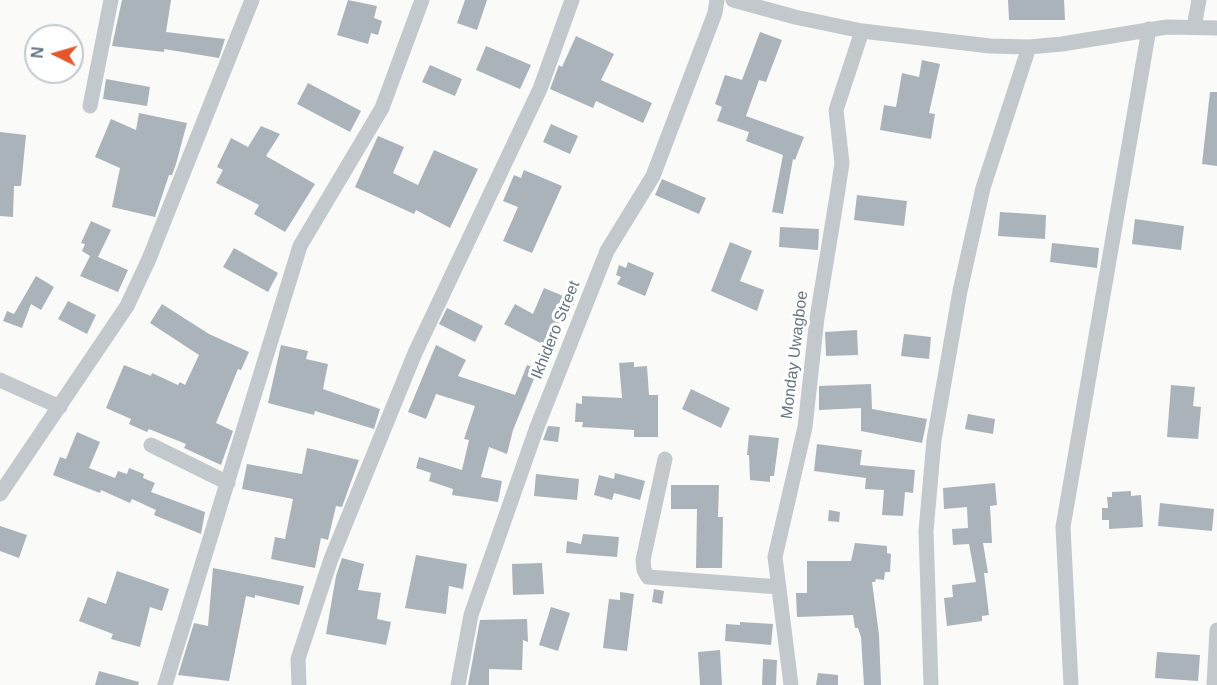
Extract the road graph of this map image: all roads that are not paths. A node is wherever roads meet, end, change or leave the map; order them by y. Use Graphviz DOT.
graph roads {
  1 [pos="111,0"];
  2 [pos="252,0"];
  3 [pos="422,0"];
  4 [pos="572,0"];
  5 [pos="717,0"];
  6 [pos="733,0"];
  7 [pos="1199,0"];
  8 [pos="1194,27"];
  9 [pos="1217,28"];
  10 [pos="1149,29"];
  11 [pos="862,31"];
  12 [pos="1029,47"];
  13 [pos="90,106"];
  14 [pos="0,380"];
  15 [pos="60,407"];
  16 [pos="152,445"];
  17 [pos="665,459"];
  18 [pos="228,483"];
  19 [pos="0,494"];
  20 [pos="779,587"];
  21 [pos="1217,630"];
  22 [pos="165,685"];
  23 [pos="298,685"];
  24 [pos="458,685"];
  25 [pos="791,685"];
  26 [pos="931,685"];
  27 [pos="1071,685"];
  28 [pos="1214,685"];
  1 -- 13 [label="street"];
  2 -- 15 [label="street"];
  3 -- 18 [label="street"];
  4 -- 23 [label="street"];
  5 -- 24 [label="street, Ikhidero Street"];
  6 -- 11 [label="street"];
  7 -- 8 [label="street"];
  8 -- 9 [label="street"];
  8 -- 10 [label="street"];
  10 -- 12 [label="street"];
  10 -- 27 [label="street"];
  11 -- 12 [label="street"];
  11 -- 20 [label="street, Monday Uwagboe"];
  12 -- 26 [label="street"];
  14 -- 15 [label="street"];
  15 -- 19 [label="street"];
  16 -- 18 [label="street"];
  17 -- 20 [label="street"];
  18 -- 22 [label="street"];
  20 -- 25 [label="street, Monday Uwagboe"];
  21 -- 28 [label="street"];
}
